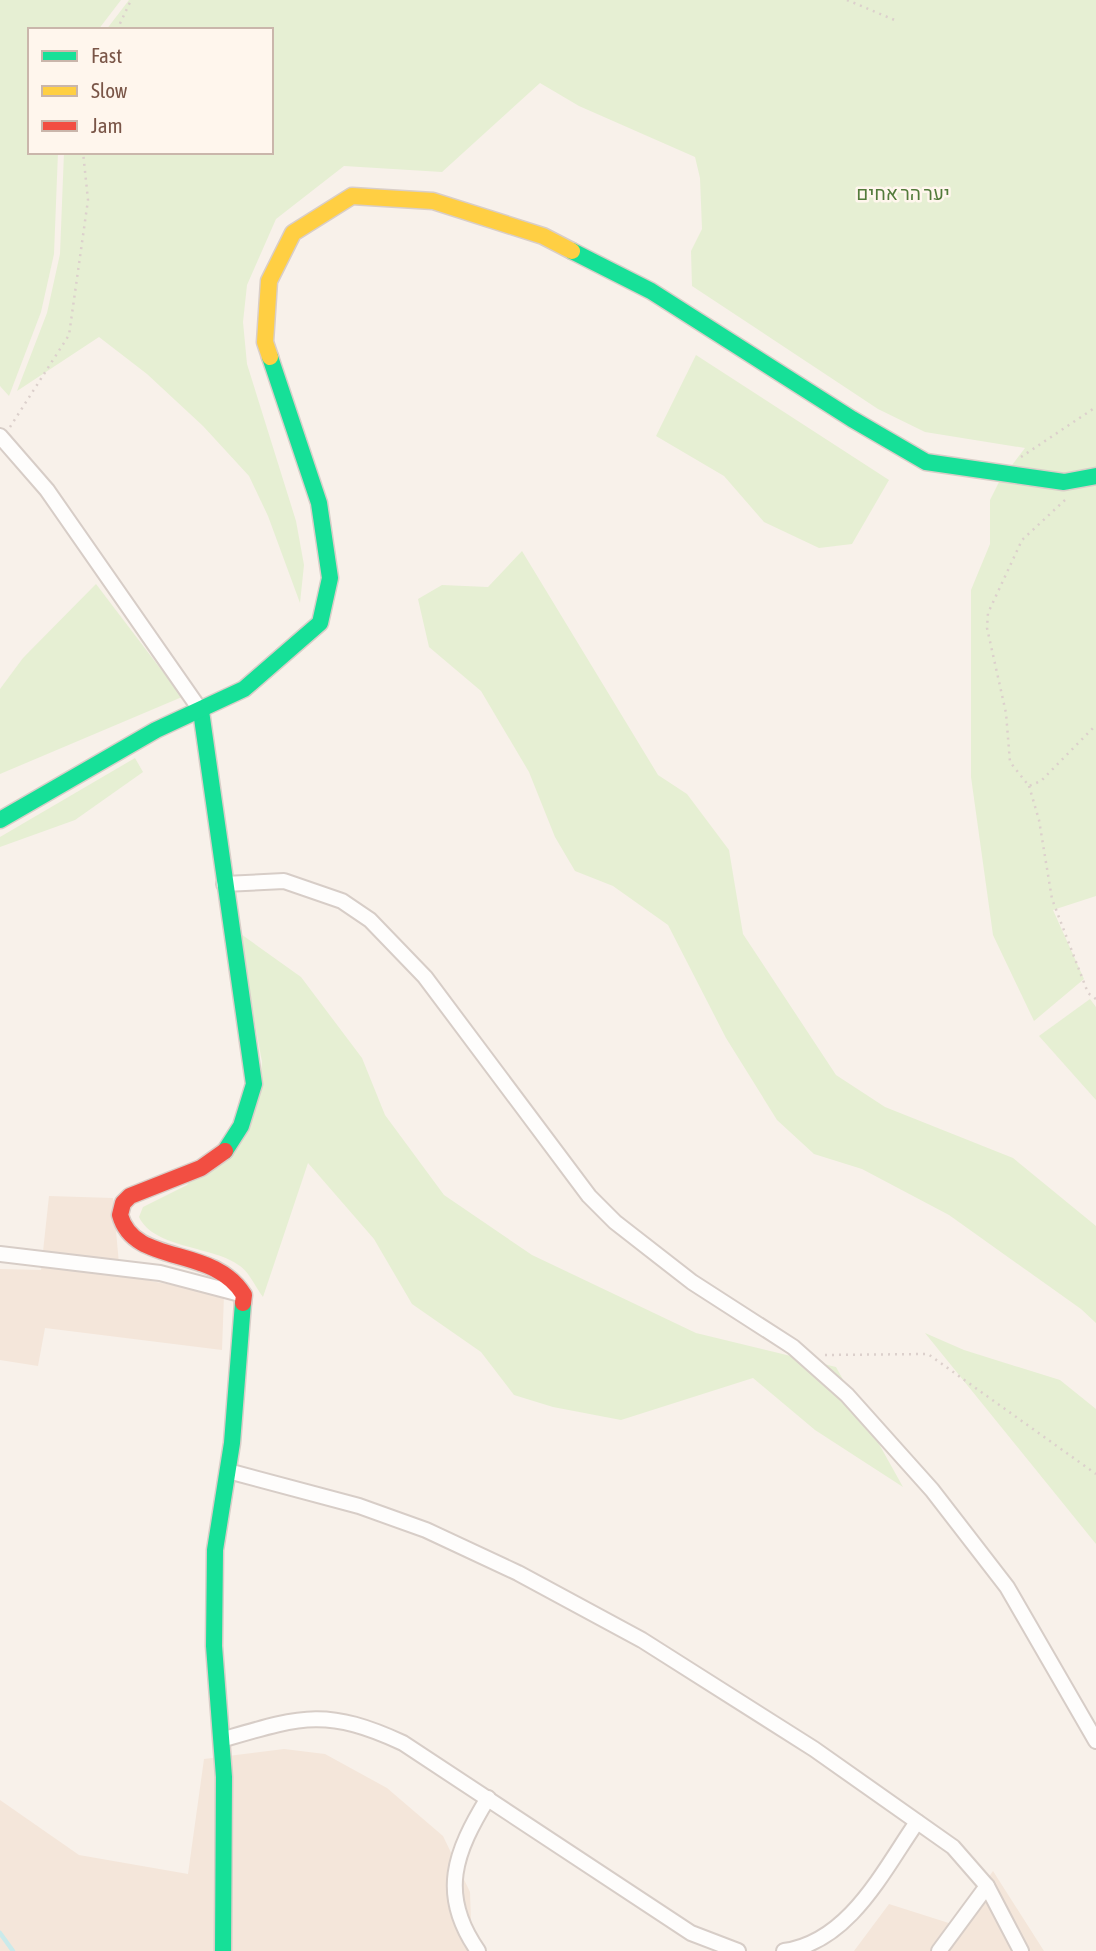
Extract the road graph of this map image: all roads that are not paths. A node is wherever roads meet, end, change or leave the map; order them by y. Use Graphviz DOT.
graph roads {
  1 [pos="1,437"];
  2 [pos="1096,477"];
  3 [pos="201,711"];
  4 [pos="0,820"];
  5 [pos="224,884"];
  6 [pos="0,1254"];
  7 [pos="244,1295"];
  8 [pos="228,1471"];
  9 [pos="221,1740"];
  10 [pos="1096,1741"];
  11 [pos="488,1798"];
  12 [pos="917,1822"];
  13 [pos="987,1886"];
  14 [pos="223,1951"];
  15 [pos="478,1951"];
  16 [pos="738,1951"];
  17 [pos="784,1951"];
  18 [pos="939,1951"];
  19 [pos="1021,1951"];
  1 -- 3 [label="street"];
  2 -- 3 [label="main road"];
  3 -- 4 [label="main road"];
  3 -- 5 [label="main road"];
  5 -- 7 [label="main road"];
  5 -- 10 [label="street"];
  6 -- 7 [label="street"];
  7 -- 8 [label="main road"];
  8 -- 9 [label="main road"];
  8 -- 12 [label="street"];
  9 -- 11 [label="street"];
  9 -- 14 [label="main road"];
  11 -- 15 [label="street"];
  11 -- 16 [label="street"];
  12 -- 13 [label="street"];
  12 -- 17 [label="street"];
  13 -- 18 [label="street"];
  13 -- 19 [label="street"];
}
